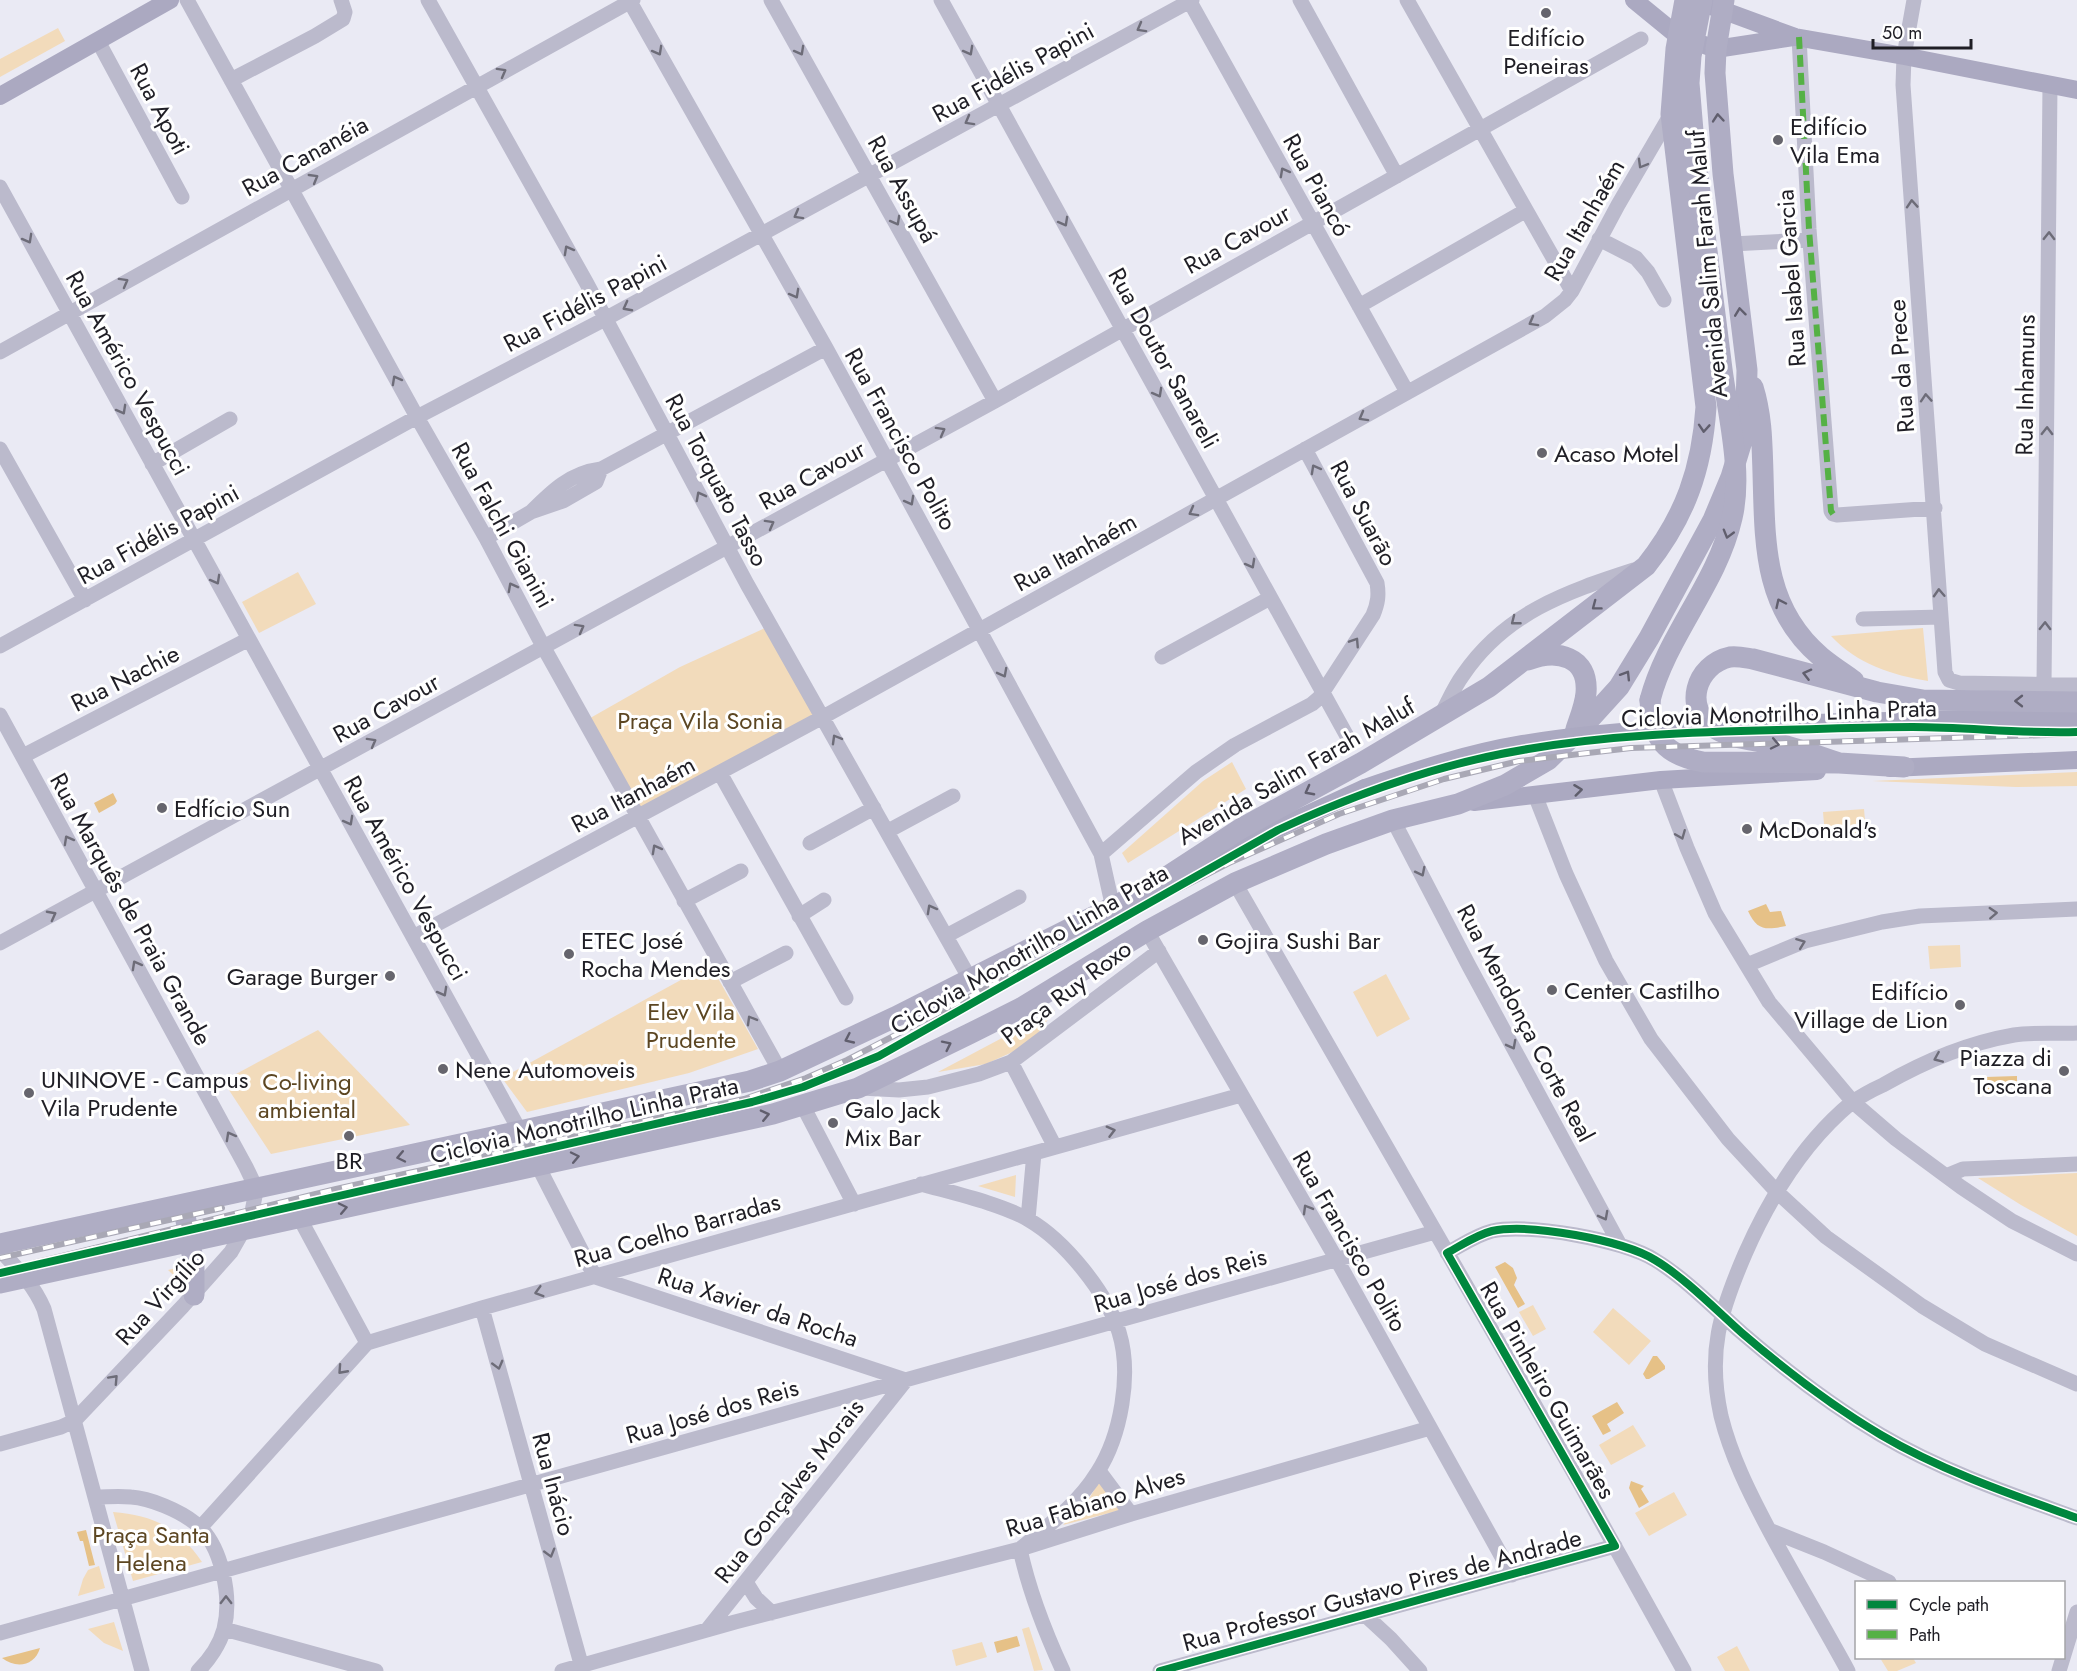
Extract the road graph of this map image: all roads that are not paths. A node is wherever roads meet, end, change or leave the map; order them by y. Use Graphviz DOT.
graph roads {
  1 [pos="170,0"];
  2 [pos="187,0"];
  3 [pos="341,0"];
  4 [pos="428,0"];
  5 [pos="631,0"];
  6 [pos="771,0"];
  7 [pos="941,0"];
  8 [pos="1190,0"];
  9 [pos="1300,0"];
  10 [pos="1407,0"];
  11 [pos="1634,0"];
  12 [pos="1914,0"];
  13 [pos="1694,1"];
  14 [pos="1725,3"];
  15 [pos="1797,37"];
  16 [pos="1641,39"];
  17 [pos="1686,39"];
  18 [pos="98,41"];
  19 [pos="1716,50"];
  20 [pos="1904,56"];
  21 [pos="231,80"];
  22 [pos="2050,85"];
  23 [pos="476,86"];
  24 [pos="2077,90"];
  25 [pos="0,96"];
  26 [pos="999,105"];
  27 [pos="1671,114"];
  28 [pos="1479,129"];
  29 [pos="870,175"];
  30 [pos="1397,176"];
  31 [pos="0,188"];
  32 [pos="292,191"];
  33 [pos="182,197"];
  34 [pos="1525,211"];
  35 [pos="1312,223"];
  36 [pos="762,234"];
  37 [pos="1599,239"];
  38 [pos="1809,240"];
  39 [pos="1732,244"];
  40 [pos="1572,291"];
  41 [pos="1664,300"];
  42 [pos="1359,306"];
  43 [pos="69,313"];
  44 [pos="605,319"];
  45 [pos="1123,329"];
  46 [pos="826,348"];
  47 [pos="0,352"];
  48 [pos="1747,370"];
  49 [pos="1407,392"];
  50 [pos="995,401"];
  51 [pos="417,417"];
  52 [pos="230,420"];
  53 [pos="666,434"];
  54 [pos="0,449"];
  55 [pos="1305,449"];
  56 [pos="887,460"];
  57 [pos="152,464"];
  58 [pos="1216,499"];
  59 [pos="1935,508"];
  60 [pos="486,538"];
  61 [pos="194,540"];
  62 [pos="728,548"];
  63 [pos="1646,566"];
  64 [pos="1270,598"];
  65 [pos="85,600"];
  66 [pos="1941,617"];
  67 [pos="1863,619"];
  68 [pos="980,630"];
  69 [pos="249,639"];
  70 [pos="0,646"];
  71 [pos="544,648"];
  72 [pos="1162,657"];
  73 [pos="1526,661"];
  74 [pos="2044,684"];
  75 [pos="2077,685"];
  76 [pos="1864,688"];
  77 [pos="1323,691"];
  78 [pos="2077,702"];
  79 [pos="0,715"];
  80 [pos="823,717"];
  81 [pos="1440,717"];
  82 [pos="2077,718"];
  83 [pos="1574,735"];
  84 [pos="1348,738"];
  85 [pos="22,756"];
  86 [pos="2077,760"];
  87 [pos="1839,763"];
  88 [pos="1904,767"];
  89 [pos="321,770"];
  90 [pos="720,773"];
  91 [pos="1661,780"];
  92 [pos="1535,795"];
  93 [pos="953,796"];
  94 [pos="1458,804"];
  95 [pos="874,808"];
  96 [pos="638,816"];
  97 [pos="1393,820"];
  98 [pos="888,831"];
  99 [pos="810,843"];
  100 [pos="1101,854"];
  101 [pos="741,871"];
  102 [pos="1235,883"];
  103 [pos="1148,889"];
  104 [pos="96,891"];
  105 [pos="1019,897"];
  106 [pos="824,900"];
  107 [pos="684,901"];
  108 [pos="1113,908"];
  109 [pos="2077,909"];
  110 [pos="799,916"];
  111 [pos="1147,931"];
  112 [pos="946,936"];
  113 [pos="413,937"];
  114 [pos="0,943"];
  115 [pos="1159,951"];
  116 [pos="786,952"];
  117 [pos="1747,965"];
  118 [pos="970,979"];
  119 [pos="730,982"];
  120 [pos="846,998"];
  121 [pos="2077,1033"];
  122 [pos="1011,1062"];
  123 [pos="780,1071"];
  124 [pos="858,1088"];
  125 [pos="1241,1095"];
  126 [pos="1853,1102"];
  127 [pos="803,1106"];
  128 [pos="520,1131"];
  129 [pos="1055,1147"];
  130 [pos="1034,1153"];
  131 [pos="2077,1164"];
  132 [pos="538,1165"];
  133 [pos="1947,1176"];
  134 [pos="921,1184"];
  135 [pos="256,1188"];
  136 [pos="1776,1191"];
  137 [pos="183,1204"];
  138 [pos="854,1204"];
  139 [pos="299,1218"];
  140 [pos="1028,1219"];
  141 [pos="245,1229"];
  142 [pos="1436,1232"];
  143 [pos="189,1242"];
  144 [pos="0,1244"];
  145 [pos="1620,1245"];
  146 [pos="0,1250"];
  147 [pos="1447,1253"];
  148 [pos="2077,1254"];
  149 [pos="1337,1260"];
  150 [pos="26,1277"];
  151 [pos="595,1277"];
  152 [pos="0,1283"];
  153 [pos="194,1295"];
  154 [pos="483,1308"];
  155 [pos="1722,1315"];
  156 [pos="1115,1322"];
  157 [pos="368,1343"];
  158 [pos="906,1380"];
  159 [pos="2077,1384"];
  160 [pos="66,1394"];
  161 [pos="87,1408"];
  162 [pos="74,1421"];
  163 [pos="1430,1428"];
  164 [pos="0,1444"];
  165 [pos="1099,1471"];
  166 [pos="531,1485"];
  167 [pos="95,1497"];
  168 [pos="1131,1514"];
  169 [pos="2077,1518"];
  170 [pos="200,1528"];
  171 [pos="1769,1530"];
  172 [pos="1615,1546"];
  173 [pos="1020,1549"];
  174 [pos="222,1571"];
  175 [pos="1512,1575"];
  176 [pos="1887,1581"];
  177 [pos="746,1582"];
  178 [pos="123,1599"];
  179 [pos="2077,1612"];
  180 [pos="772,1613"];
  181 [pos="1365,1615"];
  182 [pos="224,1629"];
  183 [pos="708,1630"];
  184 [pos="0,1633"];
  185 [pos="2065,1652"];
  186 [pos="582,1668"];
  187 [pos="1681,1670"];
  188 [pos="142,1671"];
  189 [pos="198,1671"];
  190 [pos="376,1671"];
  191 [pos="562,1671"];
  192 [pos="1063,1671"];
  193 [pos="1160,1671"];
  194 [pos="1419,1671"];
  195 [pos="1848,1671"];
  1 -- 18 [label="main road"];
  2 -- 21 [label="street, Rua Falchi Gianini"];
  3 -- 21 [label="street"];
  4 -- 23 [label="street, Rua Torquato Tasso"];
  23 -- 5 [label="street, Rua Cananéia, one-way"];
  5 -- 36 [label="street, Rua Francisco Polito, one-way"];
  6 -- 29 [label="street, Rua Assupá, one-way"];
  7 -- 26 [label="street, Rua Doutor Sanareli, one-way"];
  8 -- 26 [label="street, Rua Fidélis Papini, one-way"];
  35 -- 8 [label="street, Rua Piancó, one-way"];
  9 -- 30 [label="street"];
  10 -- 28 [label="street"];
  11 -- 17 [label="main road"];
  12 -- 20 [label="street, Rua da Prece"];
  13 -- 14 [label="main road"];
  13 -- 17 [label="highway"];
  14 -- 15 [label="main road"];
  14 -- 19 [label="highway, Avenida Salim Farah Maluf"];
  15 -- 19 [label="main road"];
  15 -- 20 [label="main road"];
  15 -- 38 [label="street, Rua Isabel Garcia"];
  16 -- 28 [label="street, Rua Cavour"];
  17 -- 19 [label="main road"];
  17 -- 27 [label="highway, Avenida Salim Farah Maluf"];
  17 -- 87 [label="highway, one-way, bridge"];
  18 -- 25 [label="main road"];
  18 -- 33 [label="street, Rua Apoti"];
  39 -- 19 [label="highway, Avenida Salim Farah Maluf, one-way"];
  20 -- 22 [label="main road"];
  59 -- 20 [label="street, Rua da Prece, one-way"];
  21 -- 32 [label="street, Rua Falchi Gianini"];
  22 -- 24 [label="main road"];
  74 -- 22 [label="street, Rua Inhamuns, one-way"];
  32 -- 23 [label="street, Rua Cananéia, one-way"];
  44 -- 23 [label="street, Rua Torquato Tasso, one-way"];
  26 -- 29 [label="street, Rua Fidélis Papini, one-way"];
  26 -- 45 [label="street, Rua Doutor Sanareli, one-way"];
  27 -- 37 [label="street, Rua Itanhaém, one-way"];
  27 -- 63 [label="highway, Avenida Salim Farah Maluf, one-way"];
  28 -- 30 [label="street, Rua Cavour"];
  28 -- 34 [label="street"];
  29 -- 36 [label="street, Rua Fidélis Papini, one-way"];
  29 -- 50 [label="street, Rua Assupá, one-way"];
  30 -- 35 [label="street, Rua Cavour"];
  31 -- 43 [label="street, Rua Américo Vespucci, one-way"];
  43 -- 32 [label="street, Rua Cananéia, one-way"];
  51 -- 32 [label="street, Rua Falchi Gianini, one-way"];
  34 -- 40 [label="street"];
  34 -- 42 [label="street"];
  35 -- 42 [label="street, Rua Piancó"];
  35 -- 45 [label="street, Rua Cavour"];
  36 -- 44 [label="street, Rua Fidélis Papini, one-way"];
  36 -- 46 [label="street, Rua Francisco Polito, one-way"];
  37 -- 40 [label="street, Rua Itanhaém"];
  37 -- 41 [label="street"];
  38 -- 39 [label="street"];
  38 -- 59 [label="street, Rua Isabel Garcia"];
  48 -- 39 [label="highway, Avenida Salim Farah Maluf, one-way"];
  40 -- 49 [label="street, Rua Itanhaém, one-way"];
  42 -- 49 [label="street, Rua Piancó"];
  43 -- 47 [label="street, Rua Cananéia"];
  43 -- 57 [label="street, Rua Américo Vespucci, one-way"];
  44 -- 51 [label="street, Rua Fidélis Papini"];
  44 -- 53 [label="street, Rua Torquato Tasso"];
  45 -- 50 [label="street, Rua Cavour"];
  45 -- 58 [label="street, Rua Doutor Sanareli, one-way"];
  46 -- 53 [label="street"];
  46 -- 56 [label="street, Rua Francisco Polito"];
  76 -- 48 [label="highway, one-way"];
  83 -- 48 [label="highway, Avenida Salim Farah Maluf, one-way"];
  49 -- 55 [label="street, Rua Itanhaém, one-way"];
  56 -- 50 [label="street, Rua Cavour, one-way"];
  51 -- 60 [label="street, Rua Falchi Gianini"];
  51 -- 61 [label="street, Rua Fidélis Papini"];
  52 -- 57 [label="street"];
  53 -- 60 [label="street"];
  62 -- 53 [label="street, Rua Torquato Tasso, one-way"];
  54 -- 65 [label="street"];
  55 -- 58 [label="street, Rua Itanhaém"];
  77 -- 55 [label="street, Rua Suarão, one-way"];
  62 -- 56 [label="street, Rua Cavour, one-way"];
  56 -- 68 [label="street, Rua Francisco Polito, one-way"];
  57 -- 61 [label="street, Rua Américo Vespucci"];
  58 -- 64 [label="street, Rua Doutor Sanareli, one-way"];
  58 -- 68 [label="street, Rua Itanhaém, one-way"];
  66 -- 59 [label="street, Rua da Prece, one-way"];
  71 -- 60 [label="street, Rua Falchi Gianini, one-way"];
  61 -- 65 [label="street, Rua Fidélis Papini"];
  61 -- 69 [label="street, Rua Américo Vespucci, one-way"];
  71 -- 62 [label="street, Rua Cavour, one-way"];
  62 -- 80 [label="street, Rua Torquato Tasso"];
  63 -- 73 [label="highway, Avenida Salim Farah Maluf, one-way"];
  63 -- 81 [label="street, Avenida Salim Farah Maluf, one-way"];
  64 -- 72 [label="street"];
  64 -- 77 [label="street, Rua Doutor Sanareli"];
  65 -- 70 [label="street, Rua Fidélis Papini"];
  66 -- 67 [label="street"];
  66 -- 74 [label="street, Rua da Prece"];
  68 -- 80 [label="street, Rua Itanhaém"];
  68 -- 100 [label="street, Rua Francisco Polito, one-way"];
  69 -- 85 [label="street, Rua Nachie"];
  69 -- 89 [label="street, Rua Américo Vespucci"];
  89 -- 71 [label="street, Rua Cavour, one-way"];
  71 -- 96 [label="street, Rua Falchi Gianini"];
  73 -- 81 [label="highway, Avenida Salim Farah Maluf"];
  73 -- 83 [label="highway"];
  74 -- 75 [label="street"];
  78 -- 76 [label="highway, one-way"];
  76 -- 87 [label="highway, one-way"];
  77 -- 84 [label="street, Rua Doutor Sanareli"];
  77 -- 100 [label="street, Rua Suarão"];
  79 -- 85 [label="street, Rua Marquês de Praia Grande"];
  80 -- 90 [label="street, Rua Itanhaém"];
  95 -- 80 [label="street, Rua Torquato Tasso, one-way"];
  81 -- 103 [label="highway, Avenida Salim Farah Maluf, one-way"];
  82 -- 103 [label="main road, bridge"];
  83 -- 94 [label="highway, Avenida Salim Farah Maluf"];
  104 -- 85 [label="street, Rua Marquês de Praia Grande, one-way"];
  86 -- 88 [label="main road"];
  87 -- 88 [label="highway"];
  88 -- 91 [label="main road"];
  89 -- 104 [label="street, Rua Cavour"];
  89 -- 113 [label="street, Rua Américo Vespucci, one-way"];
  90 -- 96 [label="street, Rua Itanhaém"];
  90 -- 110 [label="street"];
  92 -- 91 [label="main road, one-way"];
  91 -- 117 [label="street, one-way"];
  92 -- 94 [label="main road"];
  92 -- 136 [label="street"];
  93 -- 98 [label="street"];
  94 -- 97 [label="highway, Avenida Salim Farah Maluf"];
  95 -- 98 [label="street, Rua Torquato Tasso"];
  95 -- 99 [label="street"];
  107 -- 96 [label="street, Rua Falchi Gianini, one-way"];
  96 -- 113 [label="street, Rua Itanhaém"];
  97 -- 102 [label="highway, Avenida Salim Farah Maluf"];
  97 -- 145 [label="street, Rua Mendonça Corte Real, one-way"];
  112 -- 98 [label="street, Rua Torquato Tasso, one-way"];
  100 -- 108 [label="street, Rua Francisco Polito"];
  101 -- 107 [label="street"];
  102 -- 111 [label="highway, Avenida Salim Farah Maluf"];
  102 -- 142 [label="street, Rua Pinheiro Guimarães"];
  103 -- 108 [label="highway, Avenida Salim Farah Maluf"];
  114 -- 104 [label="street, Rua Cavour, one-way"];
  135 -- 104 [label="street, Rua Marquês de Praia Grande, one-way"];
  105 -- 112 [label="street"];
  106 -- 110 [label="street"];
  107 -- 119 [label="street, Rua Falchi Gianini"];
  108 -- 118 [label="highway, Avenida Salim Farah Maluf"];
  117 -- 109 [label="street, one-way"];
  110 -- 120 [label="street"];
  111 -- 115 [label="street, Rua Francisco Polito"];
  124 -- 111 [label="highway, Avenida Salim Farah Maluf, one-way"];
  112 -- 118 [label="street, Rua Torquato Tasso"];
  113 -- 128 [label="street, Rua Américo Vespucci, one-way"];
  115 -- 122 [label="street, Praça Ruy Roxo"];
  115 -- 125 [label="street, Rua Francisco Polito"];
  116 -- 119 [label="street"];
  117 -- 126 [label="street"];
  118 -- 123 [label="highway, Avenida Salim Farah Maluf, one-way"];
  123 -- 119 [label="street, Rua Falchi Gianini, one-way"];
  121 -- 126 [label="street, one-way"];
  122 -- 124 [label="street, Praça Ruy Roxo"];
  122 -- 129 [label="street"];
  123 -- 128 [label="highway, Avenida Salim Farah Maluf"];
  124 -- 127 [label="highway, Avenida Salim Farah Maluf"];
  129 -- 125 [label="street, Rua Coelho Barradas, one-way"];
  149 -- 125 [label="street, Rua Francisco Polito, one-way"];
  126 -- 133 [label="street"];
  126 -- 136 [label="street"];
  132 -- 127 [label="highway, Avenida Salim Farah Maluf, one-way"];
  127 -- 138 [label="street"];
  128 -- 132 [label="street, Rua Américo Vespucci"];
  128 -- 135 [label="highway, Avenida Salim Farah Maluf, one-way"];
  129 -- 130 [label="street, Rua Coelho Barradas"];
  130 -- 134 [label="street, Rua Coelho Barradas"];
  130 -- 140 [label="street"];
  131 -- 133 [label="street"];
  139 -- 132 [label="highway, Avenida Salim Farah Maluf, one-way"];
  132 -- 151 [label="street, Rua Américo Vespucci"];
  133 -- 148 [label="street"];
  134 -- 138 [label="street, Rua Coelho Barradas"];
  134 -- 140 [label="street"];
  135 -- 137 [label="highway, Avenida Salim Farah Maluf"];
  135 -- 141 [label="street, Rua Virgílio"];
  136 -- 155 [label="street"];
  136 -- 159 [label="street"];
  137 -- 143 [label="highway"];
  137 -- 144 [label="highway, Avenida Salim Farah Maluf"];
  138 -- 151 [label="street, Rua Coelho Barradas"];
  139 -- 141 [label="highway, Avenida Salim Farah Maluf"];
  139 -- 157 [label="street"];
  140 -- 156 [label="street"];
  141 -- 143 [label="highway, Avenida Salim Farah Maluf"];
  141 -- 153 [label="street, Rua Virgílio"];
  142 -- 147 [label="street, Rua Pinheiro Guimarães"];
  142 -- 149 [label="street, Rua José dos Reis"];
  143 -- 150 [label="highway, Avenida Salim Farah Maluf"];
  143 -- 153 [label="highway"];
  145 -- 147 [label="street"];
  145 -- 155 [label="street"];
  146 -- 150 [label="street"];
  147 -- 172 [label="street, Rua Pinheiro Guimarães"];
  149 -- 156 [label="street, Rua José dos Reis"];
  149 -- 163 [label="street, Rua Francisco Polito"];
  150 -- 152 [label="highway, Avenida Salim Farah Maluf"];
  150 -- 160 [label="street"];
  151 -- 154 [label="street, Rua Coelho Barradas, one-way"];
  151 -- 158 [label="street, Rua Xavier da Rocha"];
  161 -- 153 [label="street, Rua Virgílio, one-way"];
  154 -- 157 [label="street, Rua Coelho Barradas"];
  154 -- 166 [label="street, Rua Inácio, one-way"];
  155 -- 169 [label="street"];
  155 -- 171 [label="street"];
  156 -- 158 [label="street, Rua José dos Reis"];
  156 -- 165 [label="street"];
  157 -- 170 [label="street, one-way"];
  158 -- 166 [label="street, Rua José dos Reis"];
  158 -- 177 [label="street, Rua Gonçalves Morais"];
  160 -- 161 [label="street"];
  160 -- 162 [label="street"];
  161 -- 162 [label="street, Rua Virgílio"];
  162 -- 164 [label="street"];
  162 -- 167 [label="street"];
  163 -- 168 [label="street, Rua Fabiano Alves"];
  163 -- 175 [label="street, Rua Francisco Polito"];
  165 -- 168 [label="street"];
  165 -- 173 [label="street"];
  166 -- 174 [label="street, Rua José dos Reis"];
  166 -- 186 [label="street, Rua Inácio, one-way"];
  167 -- 170 [label="street"];
  167 -- 178 [label="street"];
  168 -- 173 [label="street, Rua Fabiano Alves"];
  170 -- 174 [label="street"];
  171 -- 176 [label="street"];
  171 -- 195 [label="street"];
  172 -- 175 [label="street, Rua Professor Gustavo Pires de Andrade"];
  172 -- 187 [label="street, Rua Pinheiro Guimarães"];
  173 -- 180 [label="street, Rua Fabiano Alves"];
  173 -- 192 [label="street"];
  174 -- 178 [label="street, Rua José dos Reis"];
  182 -- 174 [label="street, one-way"];
  175 -- 181 [label="street, Rua Professor Gustavo Pires de Andrade"];
  177 -- 180 [label="street"];
  177 -- 183 [label="street, Rua Gonçalves Morais"];
  178 -- 184 [label="street, Rua José dos Reis"];
  178 -- 188 [label="street"];
  179 -- 185 [label="street"];
  180 -- 183 [label="street, Rua Fabiano Alves"];
  181 -- 193 [label="street, Rua Professor Gustavo Pires de Andrade"];
  181 -- 194 [label="street"];
  182 -- 189 [label="street"];
  182 -- 190 [label="street"];
  183 -- 186 [label="street, Rua Fabiano Alves"];
  186 -- 191 [label="street, Rua Fabiano Alves"];
}
